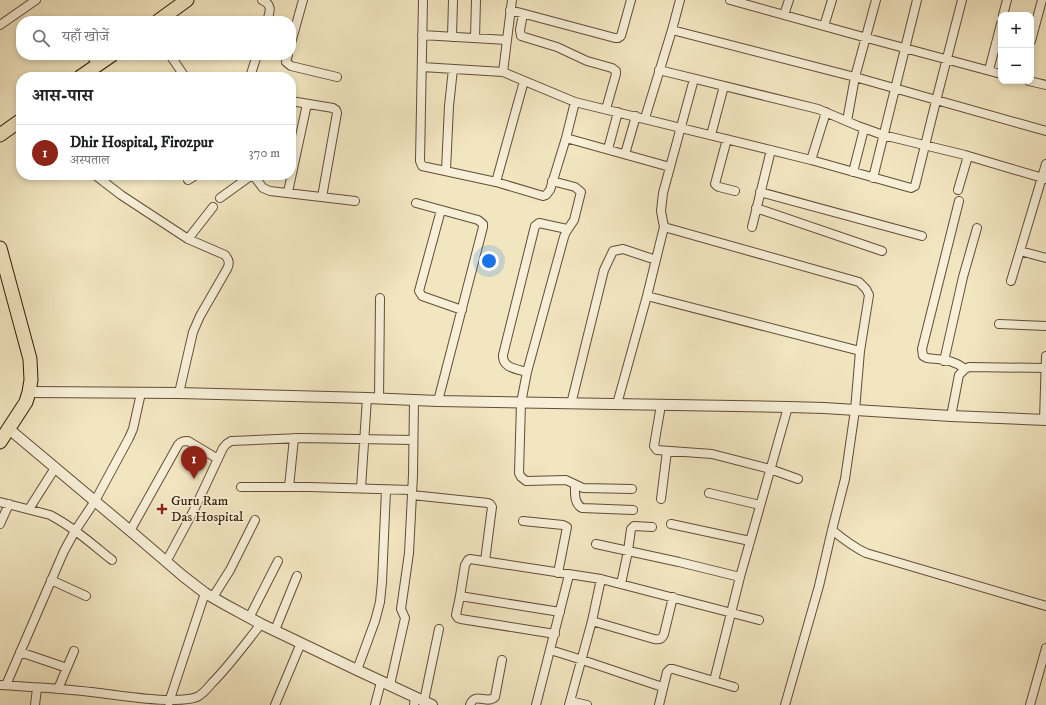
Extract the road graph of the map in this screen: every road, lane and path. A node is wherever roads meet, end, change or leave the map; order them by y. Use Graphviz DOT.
graph roads {
  1 [pos="36,0"];
  2 [pos="187,0"];
  3 [pos="262,0"];
  4 [pos="303,0"];
  5 [pos="423,0"];
  6 [pos="453,0"];
  7 [pos="476,0"];
  8 [pos="512,0"];
  9 [pos="631,0"];
  10 [pos="680,0"];
  11 [pos="730,0"];
  12 [pos="789,0"];
  13 [pos="832,0"];
  14 [pos="876,0"];
  15 [pos="917,0"];
  16 [pos="962,0"];
  17 [pos="1007,0"];
  18 [pos="1042,0"];
  19 [pos="749,2"];
  20 [pos="510,10"];
  21 [pos="1004,12"];
  22 [pos="522,14"];
  23 [pos="1042,14"];
  24 [pos="784,15"];
  25 [pos="165,16"];
  26 [pos="268,16"];
  27 [pos="0,25"];
  28 [pos="296,25"];
  29 [pos="824,26"];
  30 [pos="672,30"];
  31 [pos="1034,34"];
  32 [pos="422,35"];
  33 [pos="998,36"];
  34 [pos="452,38"];
  35 [pos="475,38"];
  36 [pos="867,38"];
  37 [pos="507,40"];
  38 [pos="904,48"];
  39 [pos="946,59"];
  40 [pos="104,60"];
  41 [pos="174,60"];
  42 [pos="255,60"];
  43 [pos="287,60"];
  44 [pos="422,68"];
  45 [pos="90,69"];
  46 [pos="453,69"];
  47 [pos="659,70"];
  48 [pos="989,70"];
  49 [pos="182,72"];
  50 [pos="252,72"];
  51 [pos="503,72"];
  52 [pos="998,73"];
  53 [pos="337,77"];
  54 [pos="856,77"];
  55 [pos="694,79"];
  56 [pos="524,81"];
  57 [pos="1034,82"];
  58 [pos="724,86"];
  59 [pos="1046,86"];
  60 [pos="895,89"];
  61 [pos="936,100"];
  62 [pos="575,102"];
  63 [pos="296,103"];
  64 [pos="307,104"];
  65 [pos="606,109"];
  66 [pos="618,112"];
  67 [pos="826,112"];
  68 [pos="636,116"];
  69 [pos="645,118"];
  70 [pos="847,121"];
  71 [pos="16,124"];
  72 [pos="682,127"];
  73 [pos="864,129"];
  74 [pos="1046,130"];
  75 [pos="0,135"];
  76 [pos="711,135"];
  77 [pos="883,135"];
  78 [pos="566,138"];
  79 [pos="727,139"];
  80 [pos="925,145"];
  81 [pos="608,149"];
  82 [pos="771,150"];
  83 [pos="625,154"];
  84 [pos="296,155"];
  85 [pos="968,156"];
  86 [pos="811,160"];
  87 [pos="1046,164"];
  88 [pos="670,167"];
  89 [pos="446,170"];
  90 [pos="853,172"];
  91 [pos="873,178"];
  92 [pos="1044,179"];
  93 [pos="102,180"];
  94 [pos="245,180"];
  95 [pos="257,180"];
  96 [pos="291,180"];
  97 [pos="552,181"];
  98 [pos="496,182"];
  99 [pos="958,190"];
  100 [pos="735,191"];
  101 [pos="288,192"];
  102 [pos="760,192"];
  103 [pos="322,197"];
  104 [pos="220,198"];
  105 [pos="355,201"];
  106 [pos="959,201"];
  107 [pos="416,203"];
  108 [pos="213,207"];
  109 [pos="756,208"];
  110 [pos="440,210"];
  111 [pos="664,227"];
  112 [pos="752,227"];
  113 [pos="977,228"];
  114 [pos="568,229"];
  115 [pos="922,236"];
  116 [pos="188,239"];
  117 [pos="0,248"];
  118 [pos="882,251"];
  119 [pos="1020,251"];
  120 [pos="1046,258"];
  121 [pos="656,260"];
  122 [pos="1011,282"];
  123 [pos="647,296"];
  124 [pos="380,298"];
  125 [pos="462,310"];
  126 [pos="999,324"];
  127 [pos="1046,326"];
  128 [pos="860,351"];
  129 [pos="1046,356"];
  130 [pos="944,360"];
  131 [pos="1046,368"];
  132 [pos="965,369"];
  133 [pos="527,372"];
  134 [pos="29,392"];
  135 [pos="141,393"];
  136 [pos="179,393"];
  137 [pos="367,398"];
  138 [pos="379,398"];
  139 [pos="414,401"];
  140 [pos="438,401"];
  141 [pos="521,403"];
  142 [pos="571,404"];
  143 [pos="617,404"];
  144 [pos="661,405"];
  145 [pos="788,407"];
  146 [pos="855,410"];
  147 [pos="951,416"];
  148 [pos="1045,420"];
  149 [pos="4,426"];
  150 [pos="294,438"];
  151 [pos="364,439"];
  152 [pos="413,440"];
  153 [pos="0,442"];
  154 [pos="666,451"];
  155 [pos="218,458"];
  156 [pos="55,468"];
  157 [pos="770,469"];
  158 [pos="798,479"];
  159 [pos="575,485"];
  160 [pos="241,487"];
  161 [pos="289,487"];
  162 [pos="362,488"];
  163 [pos="632,489"];
  164 [pos="386,490"];
  165 [pos="412,493"];
  166 [pos="709,493"];
  167 [pos="661,499"];
  168 [pos="95,501"];
  169 [pos="0,502"];
  170 [pos="9,504"];
  171 [pos="760,505"];
  172 [pos="29,509"];
  173 [pos="633,510"];
  174 [pos="255,520"];
  175 [pos="523,521"];
  176 [pos="0,524"];
  177 [pos="671,524"];
  178 [pos="652,527"];
  179 [pos="832,530"];
  180 [pos="75,531"];
  181 [pos="130,531"];
  182 [pos="750,541"];
  183 [pos="596,544"];
  184 [pos="628,551"];
  185 [pos="112,560"];
  186 [pos="278,561"];
  187 [pos="485,561"];
  188 [pos="166,562"];
  189 [pos="558,573"];
  190 [pos="569,575"];
  191 [pos="298,576"];
  192 [pos="740,577"];
  193 [pos="601,579"];
  194 [pos="51,580"];
  195 [pos="621,584"];
  196 [pos="209,595"];
  197 [pos="86,596"];
  198 [pos="460,596"];
  199 [pos="674,597"];
  200 [pos="1046,606"];
  201 [pos="560,612"];
  202 [pos="732,613"];
  203 [pos="250,618"];
  204 [pos="759,620"];
  205 [pos="592,621"];
  206 [pos="261,624"];
  207 [pos="439,629"];
  208 [pos="274,630"];
  209 [pos="555,634"];
  210 [pos="301,643"];
  211 [pos="1046,648"];
  212 [pos="550,650"];
  213 [pos="74,651"];
  214 [pos="20,652"];
  215 [pos="581,659"];
  216 [pos="502,660"];
  217 [pos="67,668"];
  218 [pos="357,670"];
  219 [pos="714,681"];
  220 [pos="386,684"];
  221 [pos="3,685"];
  222 [pos="663,686"];
  223 [pos="734,687"];
  224 [pos="38,688"];
  225 [pos="58,689"];
  226 [pos="421,702"];
  227 [pos="164,703"];
  228 [pos="185,703"];
  229 [pos="570,703"];
  230 [pos="36,705"];
  231 [pos="275,705"];
  232 [pos="375,705"];
  233 [pos="470,705"];
  234 [pos="536,705"];
  235 [pos="587,705"];
  236 [pos="661,705"];
  237 [pos="785,705"];
  238 [pos="1030,705"];
  1 -- 27 [label="street"];
  2 -- 25 [label="highway"];
  3 -- 26 [label="street"];
  4 -- 28 [label="street"];
  5 -- 32 [label="street"];
  6 -- 34 [label="street"];
  7 -- 35 [label="street"];
  8 -- 20 [label="street"];
  9 -- 22 [label="street"];
  10 -- 30 [label="street"];
  11 -- 19 [label="street"];
  12 -- 24 [label="street"];
  13 -- 29 [label="street"];
  14 -- 36 [label="street"];
  15 -- 38 [label="street"];
  16 -- 39 [label="street"];
  17 -- 21 [label="street"];
  18 -- 23 [label="street"];
  19 -- 24 [label="street"];
  20 -- 22 [label="street"];
  20 -- 37 [label="street"];
  22 -- 65 [label="street"];
  23 -- 31 [label="street"];
  24 -- 29 [label="street"];
  29 -- 36 [label="street"];
  30 -- 47 [label="street"];
  30 -- 54 [label="street"];
  32 -- 34 [label="street"];
  32 -- 44 [label="street"];
  33 -- 48 [label="street"];
  34 -- 35 [label="street"];
  35 -- 37 [label="street"];
  36 -- 38 [label="street"];
  36 -- 54 [label="street"];
  37 -- 51 [label="street"];
  38 -- 39 [label="street"];
  38 -- 60 [label="street"];
  39 -- 48 [label="street"];
  39 -- 61 [label="street"];
  40 -- 45 [label="highway"];
  41 -- 49 [label="street"];
  42 -- 50 [label="street"];
  43 -- 53 [label="street"];
  44 -- 46 [label="street"];
  44 -- 89 [label="street"];
  46 -- 51 [label="street"];
  46 -- 89 [label="street"];
  47 -- 55 [label="street"];
  47 -- 69 [label="street"];
  48 -- 52 [label="street"];
  51 -- 56 [label="street"];
  54 -- 60 [label="street"];
  54 -- 70 [label="street"];
  55 -- 58 [label="street"];
  55 -- 72 [label="street"];
  56 -- 62 [label="street"];
  56 -- 98 [label="street"];
  57 -- 59 [label="street"];
  58 -- 67 [label="street"];
  58 -- 76 [label="street"];
  60 -- 61 [label="street"];
  60 -- 77 [label="street"];
  61 -- 74 [label="street"];
  61 -- 80 [label="street"];
  62 -- 65 [label="street"];
  62 -- 78 [label="street"];
  63 -- 64 [label="street"];
  64 -- 84 [label="street"];
  64 -- 103 [label="street"];
  65 -- 66 [label="street"];
  66 -- 68 [label="street"];
  66 -- 81 [label="street"];
  67 -- 70 [label="street"];
  67 -- 86 [label="street"];
  68 -- 69 [label="street"];
  68 -- 83 [label="street"];
  69 -- 72 [label="street"];
  70 -- 73 [label="street"];
  71 -- 75 [label="highway"];
  72 -- 76 [label="street"];
  72 -- 88 [label="street"];
  73 -- 77 [label="street"];
  73 -- 90 [label="street"];
  76 -- 79 [label="street"];
  77 -- 80 [label="street"];
  77 -- 91 [label="street"];
  78 -- 81 [label="street"];
  78 -- 97 [label="street"];
  79 -- 82 [label="street"];
  79 -- 100 [label="street"];
  80 -- 85 [label="street"];
  80 -- 91 [label="street"];
  81 -- 83 [label="street"];
  82 -- 86 [label="street"];
  82 -- 102 [label="street"];
  83 -- 88 [label="street"];
  85 -- 92 [label="street"];
  85 -- 99 [label="street"];
  86 -- 90 [label="street"];
  87 -- 92 [label="street"];
  88 -- 111 [label="street"];
  89 -- 98 [label="street"];
  90 -- 91 [label="street"];
  92 -- 119 [label="street"];
  93 -- 116 [label="street"];
  94 -- 104 [label="street"];
  95 -- 101 [label="street"];
  96 -- 101 [label="street"];
  97 -- 98 [label="street"];
  97 -- 114 [label="street"];
  101 -- 103 [label="street"];
  102 -- 109 [label="street"];
  102 -- 115 [label="street"];
  103 -- 105 [label="street"];
  106 -- 130 [label="street"];
  107 -- 110 [label="street"];
  108 -- 116 [label="street"];
  109 -- 112 [label="street"];
  109 -- 118 [label="street"];
  110 -- 125 [label="street"];
  110 -- 125 [label="street"];
  111 -- 121 [label="street"];
  111 -- 128 [label="street"];
  113 -- 130 [label="street"];
  114 -- 133 [label="street"];
  114 -- 133 [label="street"];
  116 -- 136 [label="street"];
  117 -- 134 [label="highway"];
  119 -- 120 [label="street"];
  119 -- 122 [label="street"];
  121 -- 123 [label="street"];
  121 -- 142 [label="street"];
  123 -- 128 [label="street"];
  123 -- 143 [label="street"];
  124 -- 138 [label="street"];
  125 -- 140 [label="street"];
  126 -- 127 [label="street"];
  128 -- 146 [label="street"];
  129 -- 131 [label="street"];
  130 -- 132 [label="street"];
  131 -- 132 [label="street"];
  131 -- 148 [label="street"];
  132 -- 147 [label="street"];
  133 -- 141 [label="street"];
  134 -- 135 [label="street"];
  134 -- 149 [label="highway"];
  135 -- 136 [label="street"];
  135 -- 168 [label="street"];
  136 -- 137 [label="street"];
  137 -- 138 [label="street"];
  137 -- 151 [label="street"];
  138 -- 139 [label="street"];
  139 -- 140 [label="street"];
  139 -- 152 [label="street"];
  140 -- 141 [label="street"];
  141 -- 142 [label="street"];
  141 -- 159 [label="street"];
  142 -- 143 [label="street"];
  143 -- 144 [label="street"];
  144 -- 145 [label="street"];
  144 -- 154 [label="street"];
  145 -- 146 [label="street"];
  145 -- 157 [label="street"];
  146 -- 147 [label="street"];
  146 -- 179 [label="street"];
  147 -- 148 [label="street"];
  149 -- 153 [label="highway"];
  149 -- 156 [label="street"];
  150 -- 151 [label="street"];
  150 -- 155 [label="street"];
  150 -- 161 [label="street"];
  151 -- 152 [label="street"];
  151 -- 162 [label="street"];
  152 -- 165 [label="street"];
  154 -- 157 [label="street"];
  154 -- 167 [label="street"];
  155 -- 181 [label="street"];
  155 -- 188 [label="street"];
  156 -- 168 [label="street"];
  156 -- 172 [label="street"];
  157 -- 158 [label="street"];
  157 -- 171 [label="street"];
  159 -- 163 [label="street"];
  159 -- 173 [label="street"];
  160 -- 161 [label="street"];
  161 -- 162 [label="street"];
  162 -- 164 [label="street"];
  164 -- 165 [label="street"];
  164 -- 218 [label="street"];
  165 -- 187 [label="street"];
  165 -- 220 [label="street"];
  166 -- 171 [label="street"];
  168 -- 180 [label="street"];
  168 -- 181 [label="street"];
  169 -- 170 [label="street"];
  170 -- 172 [label="street"];
  170 -- 176 [label="street"];
  171 -- 182 [label="street"];
  172 -- 180 [label="street"];
  174 -- 196 [label="street"];
  175 -- 189 [label="street"];
  177 -- 182 [label="street"];
  178 -- 184 [label="street"];
  179 -- 200 [label="street"];
  179 -- 237 [label="street"];
  180 -- 185 [label="street"];
  180 -- 194 [label="street"];
  181 -- 188 [label="street"];
  182 -- 192 [label="street"];
  183 -- 184 [label="street"];
  184 -- 192 [label="street"];
  184 -- 195 [label="street"];
  186 -- 203 [label="street"];
  187 -- 189 [label="street"];
  187 -- 198 [label="street"];
  188 -- 196 [label="street"];
  189 -- 190 [label="street"];
  190 -- 193 [label="street"];
  190 -- 201 [label="street"];
  191 -- 208 [label="street"];
  192 -- 202 [label="street"];
  193 -- 195 [label="street"];
  193 -- 205 [label="street"];
  194 -- 197 [label="street"];
  194 -- 214 [label="street"];
  195 -- 199 [label="street"];
  196 -- 203 [label="street"];
  196 -- 227 [label="street"];
  198 -- 201 [label="street"];
  198 -- 209 [label="street"];
  199 -- 202 [label="street"];
  199 -- 205 [label="street"];
  201 -- 209 [label="street"];
  202 -- 204 [label="street"];
  202 -- 219 [label="street"];
  203 -- 206 [label="street"];
  205 -- 215 [label="street"];
  206 -- 208 [label="street"];
  206 -- 228 [label="street"];
  207 -- 226 [label="street"];
  208 -- 210 [label="street"];
  209 -- 212 [label="street"];
  210 -- 218 [label="street"];
  210 -- 231 [label="street"];
  211 -- 238 [label="street"];
  212 -- 215 [label="street"];
  212 -- 234 [label="street"];
  213 -- 217 [label="street"];
  214 -- 217 [label="street"];
  214 -- 221 [label="street"];
  215 -- 222 [label="street"];
  215 -- 229 [label="street"];
  216 -- 233 [label="street"];
  217 -- 225 [label="street"];
  218 -- 220 [label="street"];
  219 -- 222 [label="street"];
  219 -- 223 [label="street"];
  220 -- 226 [label="street"];
  220 -- 232 [label="street"];
  221 -- 224 [label="street"];
  222 -- 236 [label="street"];
  224 -- 225 [label="street"];
  224 -- 230 [label="street"];
  225 -- 227 [label="street"];
  227 -- 228 [label="street"];
  229 -- 235 [label="street"];
}
